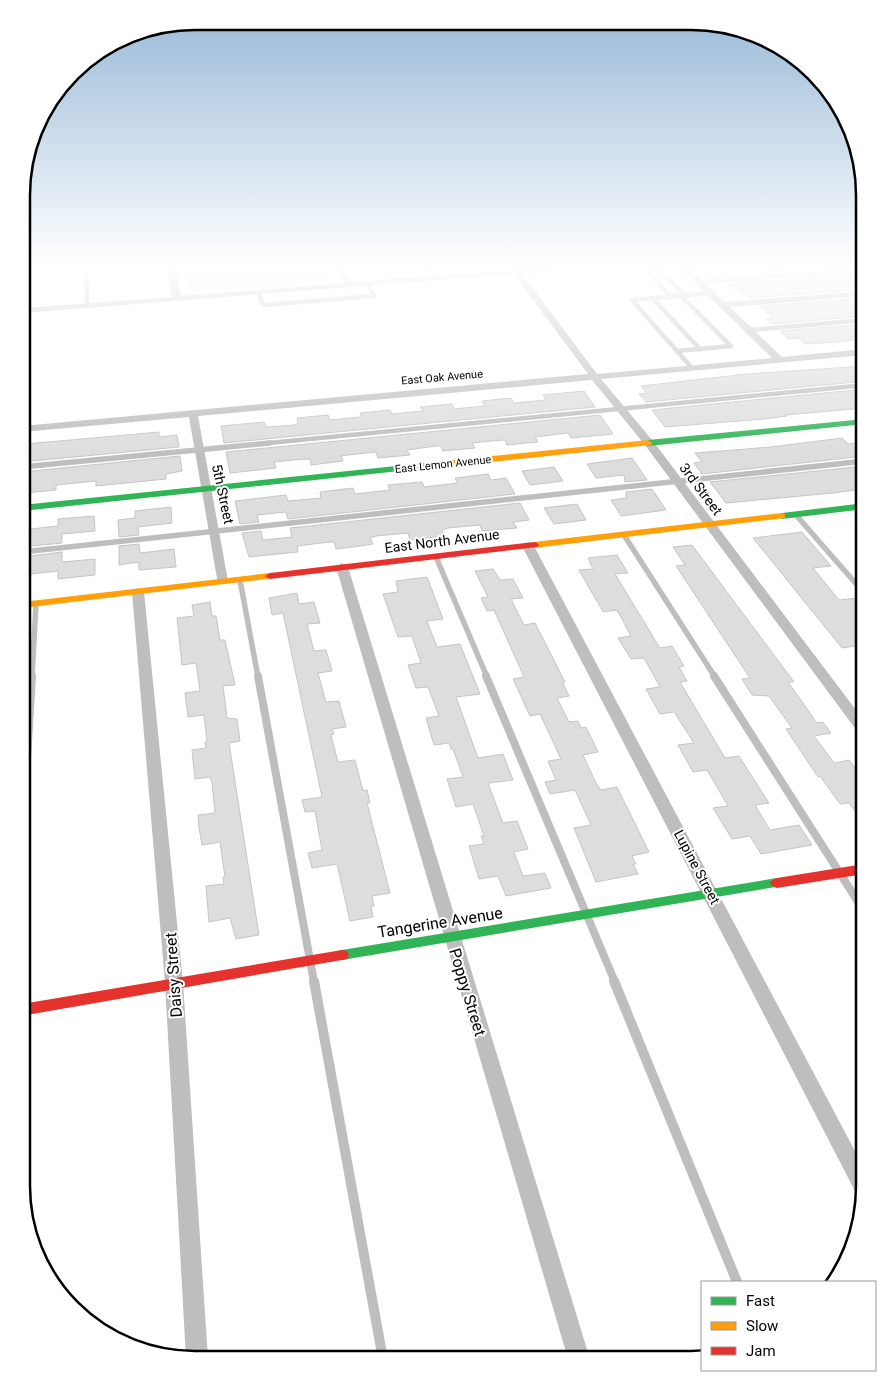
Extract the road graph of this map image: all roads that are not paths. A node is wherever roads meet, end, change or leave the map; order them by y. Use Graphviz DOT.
graph roads {
  1 [pos="559,329"];
  2 [pos="658,329"];
  3 [pos="682,329"];
  4 [pos="715,329"];
  5 [pos="756,329"];
  6 [pos="750,330"];
  7 [pos="700,349"];
  8 [pos="677,351"];
  9 [pos="856,353"];
  10 [pos="779,359"];
  11 [pos="691,367"];
  12 [pos="594,376"];
  13 [pos="856,387"];
  14 [pos="619,409"];
  15 [pos="192,413"];
  16 [pos="856,422"];
  17 [pos="30,428"];
  18 [pos="648,443"];
  19 [pos="199,450"];
  20 [pos="856,462"];
  21 [pos="30,466"];
  22 [pos="676,481"];
  23 [pos="205,488"];
  24 [pos="30,507"];
  25 [pos="856,507"];
  26 [pos="796,515"];
  27 [pos="709,525"];
  28 [pos="216,531"];
  29 [pos="624,535"];
  30 [pos="528,546"];
  31 [pos="30,551"];
  32 [pos="436,557"];
  33 [pos="342,567"];
  34 [pos="240,580"];
  35 [pos="222,582"];
  36 [pos="856,584"];
  37 [pos="138,592"];
  38 [pos="30,604"];
  39 [pos="36,604"];
  40 [pos="30,706"];
  41 [pos="856,721"];
  42 [pos="856,870"];
  43 [pos="840,873"];
  44 [pos="711,894"];
  45 [pos="856,898"];
  46 [pos="587,914"];
  47 [pos="451,936"];
  48 [pos="310,960"];
  49 [pos="174,983"];
  50 [pos="30,1009"];
  51 [pos="856,1173"];
  52 [pos="737,1281"];
  53 [pos="196,1351"];
  54 [pos="382,1351"];
  55 [pos="577,1351"];
  1 -- 12 [label="street, 3rd Street"];
  2 -- 8 [label="lane"];
  3 -- 7 [label="lane"];
  4 -- 7 [label="lane"];
  5 -- 6 [label="lane"];
  6 -- 10 [label="street"];
  7 -- 8 [label="lane"];
  8 -- 11 [label="lane"];
  9 -- 10 [label="street, East Oak Avenue"];
  10 -- 11 [label="street, East Oak Avenue"];
  11 -- 12 [label="street, East Oak Avenue"];
  12 -- 14 [label="street, 3rd Street"];
  12 -- 15 [label="street, East Oak Avenue"];
  13 -- 14 [label="lane"];
  14 -- 18 [label="street, 3rd Street"];
  14 -- 19 [label="lane"];
  15 -- 17 [label="street, East Oak Avenue"];
  15 -- 19 [label="street, 5th Street"];
  16 -- 18 [label="street, East Lemon Avenue"];
  18 -- 22 [label="street, 3rd Street"];
  18 -- 23 [label="street, East Lemon Avenue"];
  19 -- 21 [label="lane"];
  19 -- 23 [label="street, 5th Street"];
  20 -- 22 [label="lane"];
  22 -- 27 [label="street, 3rd Street"];
  22 -- 28 [label="lane"];
  23 -- 24 [label="street, East Lemon Avenue"];
  23 -- 28 [label="street, 5th Street"];
  25 -- 26 [label="street, East North Avenue"];
  26 -- 27 [label="street, East North Avenue"];
  26 -- 36 [label="lane"];
  27 -- 29 [label="street, East North Avenue"];
  27 -- 41 [label="street, 3rd Street"];
  28 -- 31 [label="lane"];
  28 -- 35 [label="street, 5th Street"];
  29 -- 30 [label="street, East North Avenue"];
  29 -- 43 [label="lane"];
  30 -- 32 [label="street, East North Avenue"];
  30 -- 44 [label="street, Lupine Street"];
  32 -- 33 [label="street, East North Avenue"];
  32 -- 46 [label="lane"];
  33 -- 34 [label="street, East North Avenue"];
  33 -- 47 [label="street, Poppy Street"];
  34 -- 35 [label="street, East North Avenue"];
  34 -- 48 [label="lane"];
  35 -- 37 [label="street, East North Avenue"];
  37 -- 39 [label="street, East North Avenue"];
  37 -- 49 [label="street, Daisy Street"];
  38 -- 39 [label="street, East North Avenue"];
  39 -- 40 [label="lane"];
  42 -- 43 [label="street, Tangerine Avenue"];
  43 -- 44 [label="street, Tangerine Avenue"];
  43 -- 45 [label="lane"];
  44 -- 46 [label="street, Tangerine Avenue"];
  44 -- 51 [label="street, Lupine Street"];
  46 -- 47 [label="street, Tangerine Avenue"];
  46 -- 52 [label="lane"];
  47 -- 48 [label="street, Tangerine Avenue"];
  47 -- 55 [label="street, Poppy Street"];
  48 -- 49 [label="street, Tangerine Avenue"];
  48 -- 54 [label="lane"];
  49 -- 50 [label="street, Tangerine Avenue"];
  49 -- 53 [label="street, Daisy Street"];
}
